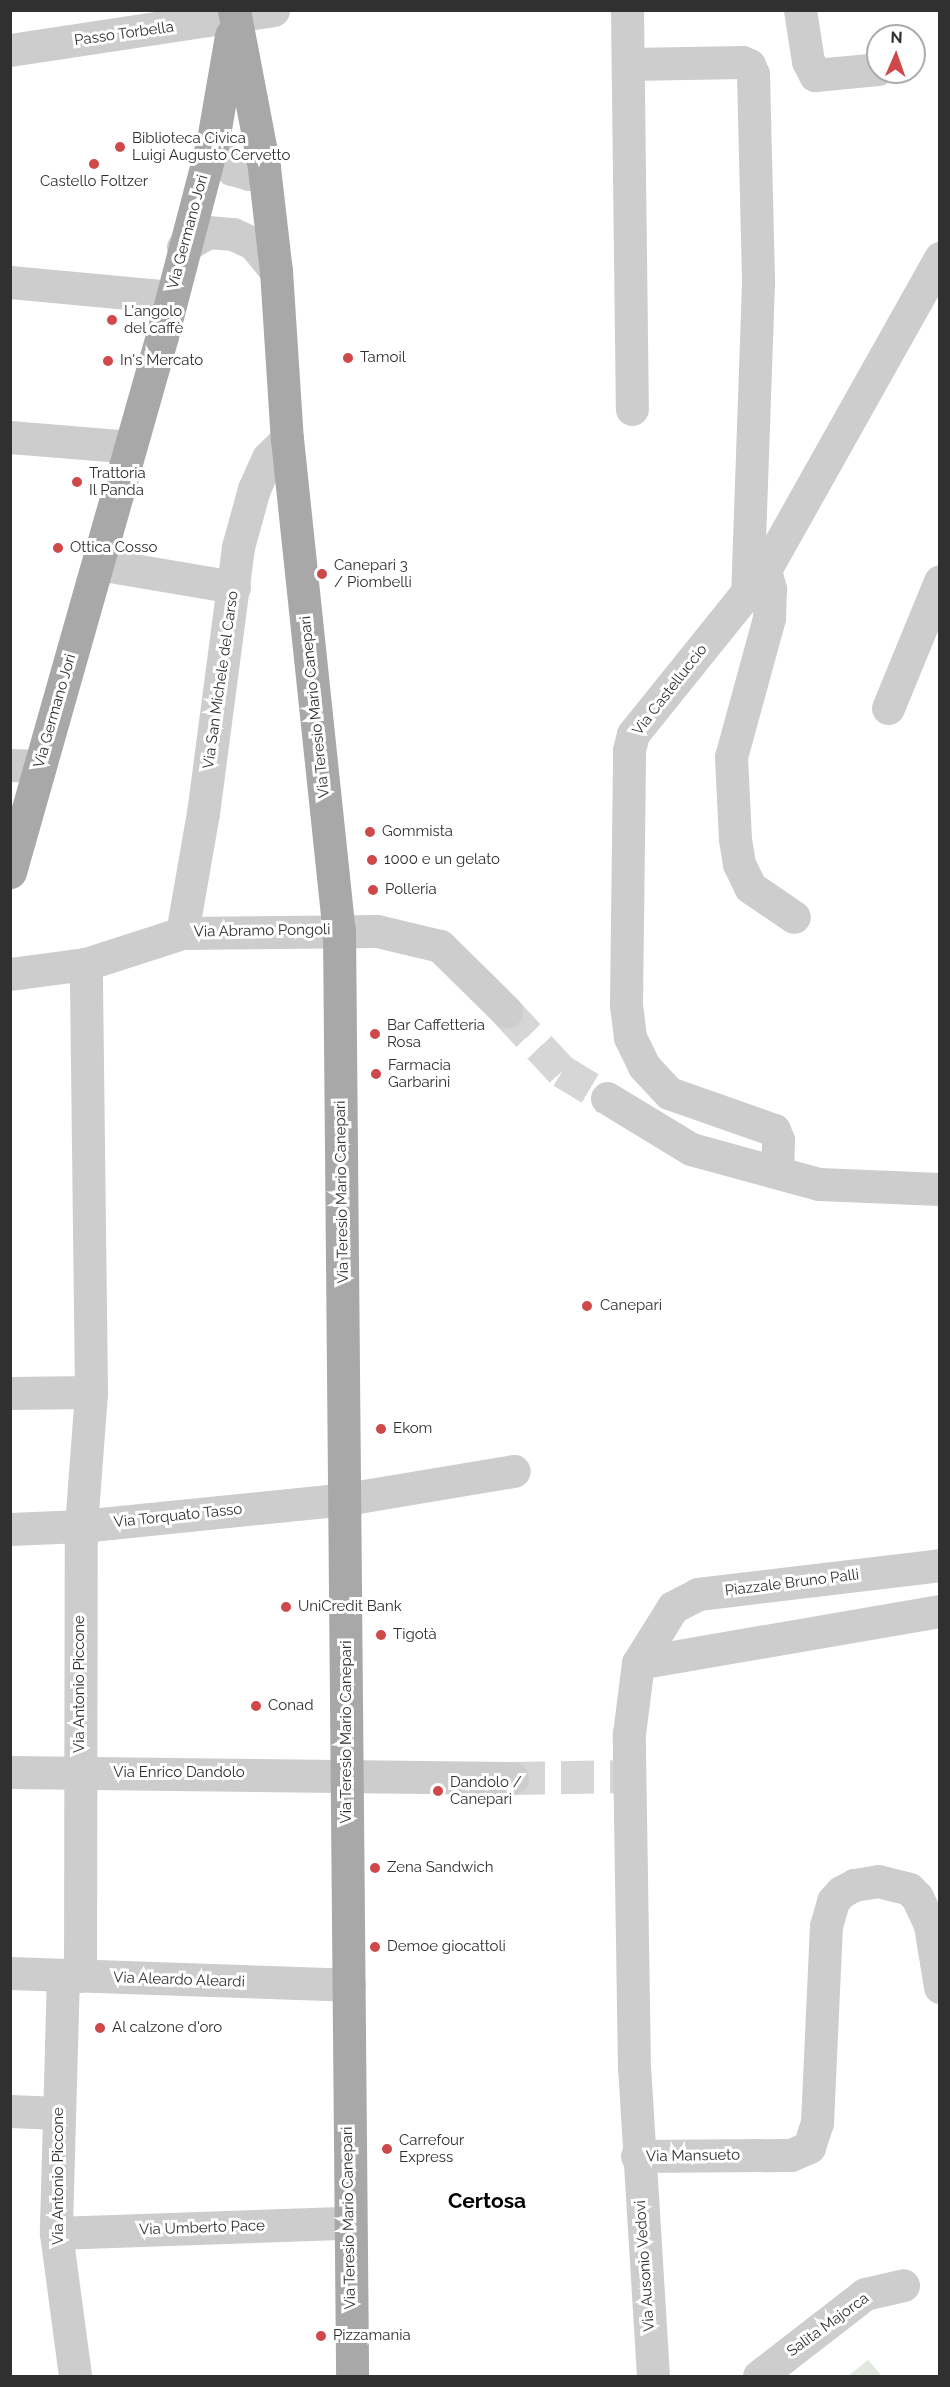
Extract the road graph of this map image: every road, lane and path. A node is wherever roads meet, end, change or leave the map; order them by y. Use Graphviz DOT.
graph roads {
  1 [pos="273,10"];
  2 [pos="627,10"];
  3 [pos="800,10"];
  4 [pos="234,12"];
  5 [pos="10,50"];
  6 [pos="630,64"];
  7 [pos="866,70"];
  8 [pos="213,140"];
  9 [pos="264,168"];
  10 [pos="183,247"];
  11 [pos="939,258"];
  12 [pos="276,271"];
  13 [pos="10,282"];
  14 [pos="171,297"];
  15 [pos="632,409"];
  16 [pos="10,437"];
  17 [pos="287,439"];
  18 [pos="131,447"];
  19 [pos="98,564"];
  20 [pos="756,581"];
  21 [pos="939,581"];
  22 [pos="234,587"];
  23 [pos="888,708"];
  24 [pos="25,765"];
  25 [pos="10,872"];
  26 [pos="794,917"];
  27 [pos="339,930"];
  28 [pos="182,933"];
  29 [pos="86,964"];
  30 [pos="10,974"];
  31 [pos="506,1011"];
  32 [pos="607,1098"];
  33 [pos="777,1171"];
  34 [pos="939,1189"];
  35 [pos="91,1392"];
  36 [pos="10,1393"];
  37 [pos="514,1471"];
  38 [pos="346,1499"];
  39 [pos="81,1526"];
  40 [pos="10,1529"];
  41 [pos="939,1565"];
  42 [pos="939,1611"];
  43 [pos="659,1628"];
  44 [pos="638,1663"];
  45 [pos="10,1773"];
  46 [pos="79,1774"];
  47 [pos="347,1774"];
  48 [pos="512,1778"];
  49 [pos="10,1973"];
  50 [pos="71,1976"];
  51 [pos="349,1985"];
  52 [pos="939,1987"];
  53 [pos="10,2111"];
  54 [pos="59,2113"];
  55 [pos="637,2156"];
  56 [pos="348,2223"];
  57 [pos="56,2233"];
  58 [pos="903,2285"];
  59 [pos="75,2376"];
  60 [pos="352,2376"];
  61 [pos="653,2376"];
  62 [pos="759,2376"];
  1 -- 4 [label="street, Passo Torbella"];
  2 -- 6 [label="street"];
  3 -- 7 [label="street"];
  4 -- 5 [label="street, Passo Torbella"];
  4 -- 8 [label="main road, Via Germano Jori"];
  4 -- 9 [label="main road, Via Teresio Mario Canepari"];
  6 -- 15 [label="street"];
  6 -- 20 [label="street"];
  8 -- 9 [label="street"];
  8 -- 10 [label="main road, Via Germano Jori"];
  9 -- 12 [label="main road, Via Teresio Mario Canepari"];
  10 -- 12 [label="street"];
  10 -- 14 [label="main road, Via Germano Jori"];
  11 -- 20 [label="street, Via Castelluccio"];
  12 -- 17 [label="main road, Via Teresio Mario Canepari"];
  13 -- 14 [label="street"];
  14 -- 18 [label="main road, Via Germano Jori"];
  16 -- 18 [label="street"];
  17 -- 22 [label="street, Via San Michele del Carso"];
  17 -- 27 [label="main road, Via Teresio Mario Canepari"];
  18 -- 19 [label="main road, Via Germano Jori"];
  19 -- 22 [label="street"];
  19 -- 24 [label="main road, Via Germano Jori"];
  20 -- 26 [label="street"];
  20 -- 33 [label="street, Via Castelluccio"];
  21 -- 23 [label="street"];
  22 -- 28 [label="street, Via San Michele del Carso"];
  24 -- 25 [label="main road, Via Germano Jori"];
  27 -- 28 [label="street, Via Abramo Pongoli"];
  27 -- 31 [label="street, Via Abramo Pongoli"];
  27 -- 38 [label="main road, Via Teresio Mario Canepari"];
  28 -- 29 [label="street, Via Abramo Pongoli"];
  29 -- 30 [label="street, Via Abramo Pongoli"];
  29 -- 35 [label="street, Via Antonio Piccone"];
  32 -- 33 [label="street"];
  33 -- 34 [label="street"];
  35 -- 36 [label="street"];
  35 -- 39 [label="street, Via Antonio Piccone"];
  37 -- 38 [label="street, Via Torquato Tasso"];
  38 -- 39 [label="street, Via Torquato Tasso"];
  38 -- 47 [label="main road, Via Teresio Mario Canepari"];
  39 -- 40 [label="street, Via Torquato Tasso"];
  39 -- 46 [label="street, Via Antonio Piccone"];
  41 -- 43 [label="street, Piazzale Bruno Palli"];
  42 -- 44 [label="street"];
  43 -- 44 [label="street, Via Mansueto"];
  44 -- 55 [label="street, Via Mansueto"];
  45 -- 46 [label="street, Via Enrico Dandolo"];
  46 -- 47 [label="street, Via Enrico Dandolo"];
  46 -- 50 [label="street, Via Antonio Piccone"];
  47 -- 48 [label="street, Via Enrico Dandolo"];
  47 -- 51 [label="main road, Via Teresio Mario Canepari"];
  49 -- 50 [label="street, Via Aleardo Aleardi"];
  50 -- 51 [label="street, Via Aleardo Aleardi"];
  50 -- 54 [label="street, Via Antonio Piccone"];
  51 -- 56 [label="main road, Via Teresio Mario Canepari"];
  52 -- 55 [label="street, Via Mansueto"];
  53 -- 54 [label="street"];
  54 -- 57 [label="street, Via Antonio Piccone"];
  55 -- 61 [label="street, Via Ausonio Vedovi"];
  56 -- 57 [label="street, Via Umberto Pace"];
  56 -- 60 [label="main road, Via Teresio Mario Canepari"];
  57 -- 59 [label="street, Via Antonio Piccone"];
  58 -- 62 [label="street, Salita Majorca"];
}
